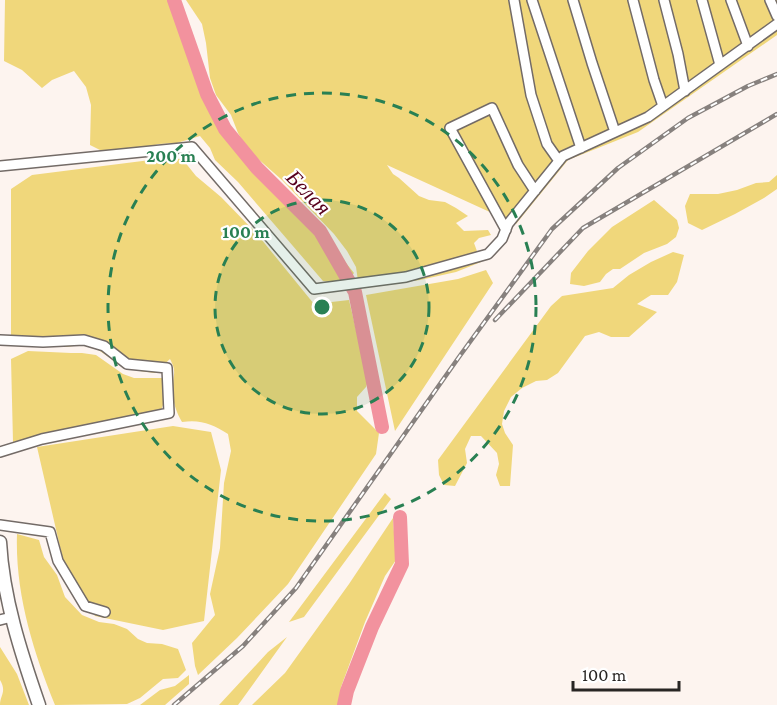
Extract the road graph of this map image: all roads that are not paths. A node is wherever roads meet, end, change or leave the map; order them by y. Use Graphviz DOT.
graph roads {
  1 [pos="514,0"];
  2 [pos="532,0"];
  3 [pos="573,0"];
  4 [pos="633,0"];
  5 [pos="664,0"];
  6 [pos="702,0"];
  7 [pos="731,0"];
  8 [pos="770,0"];
  9 [pos="777,16"];
  10 [pos="777,24"];
  11 [pos="747,46"];
  12 [pos="720,65"];
  13 [pos="685,91"];
  14 [pos="663,106"];
  15 [pos="615,132"];
  16 [pos="581,148"];
  17 [pos="559,161"];
  18 [pos="0,166"];
  19 [pos="535,191"];
  20 [pos="506,230"];
  21 [pos="0,340"];
  22 [pos="0,452"];
  23 [pos="0,525"];
  24 [pos="0,542"];
  25 [pos="105,612"];
  26 [pos="6,618"];
  27 [pos="39,705"];
  1 -- 17 [label="lane"];
  2 -- 16 [label="lane"];
  3 -- 15 [label="lane"];
  4 -- 14 [label="lane"];
  5 -- 13 [label="lane"];
  6 -- 12 [label="lane"];
  7 -- 11 [label="lane"];
  8 -- 9 [label="lane"];
  10 -- 11 [label="lane"];
  11 -- 12 [label="lane"];
  12 -- 13 [label="lane"];
  13 -- 14 [label="lane"];
  14 -- 15 [label="lane"];
  15 -- 16 [label="lane"];
  16 -- 17 [label="lane"];
  17 -- 19 [label="lane"];
  18 -- 20 [label="lane"];
  19 -- 20 [label="lane"];
  19 -- 20 [label="lane"];
  21 -- 22 [label="lane"];
  23 -- 25 [label="lane"];
  24 -- 26 [label="main road"];
  26 -- 27 [label="main road"];
}
